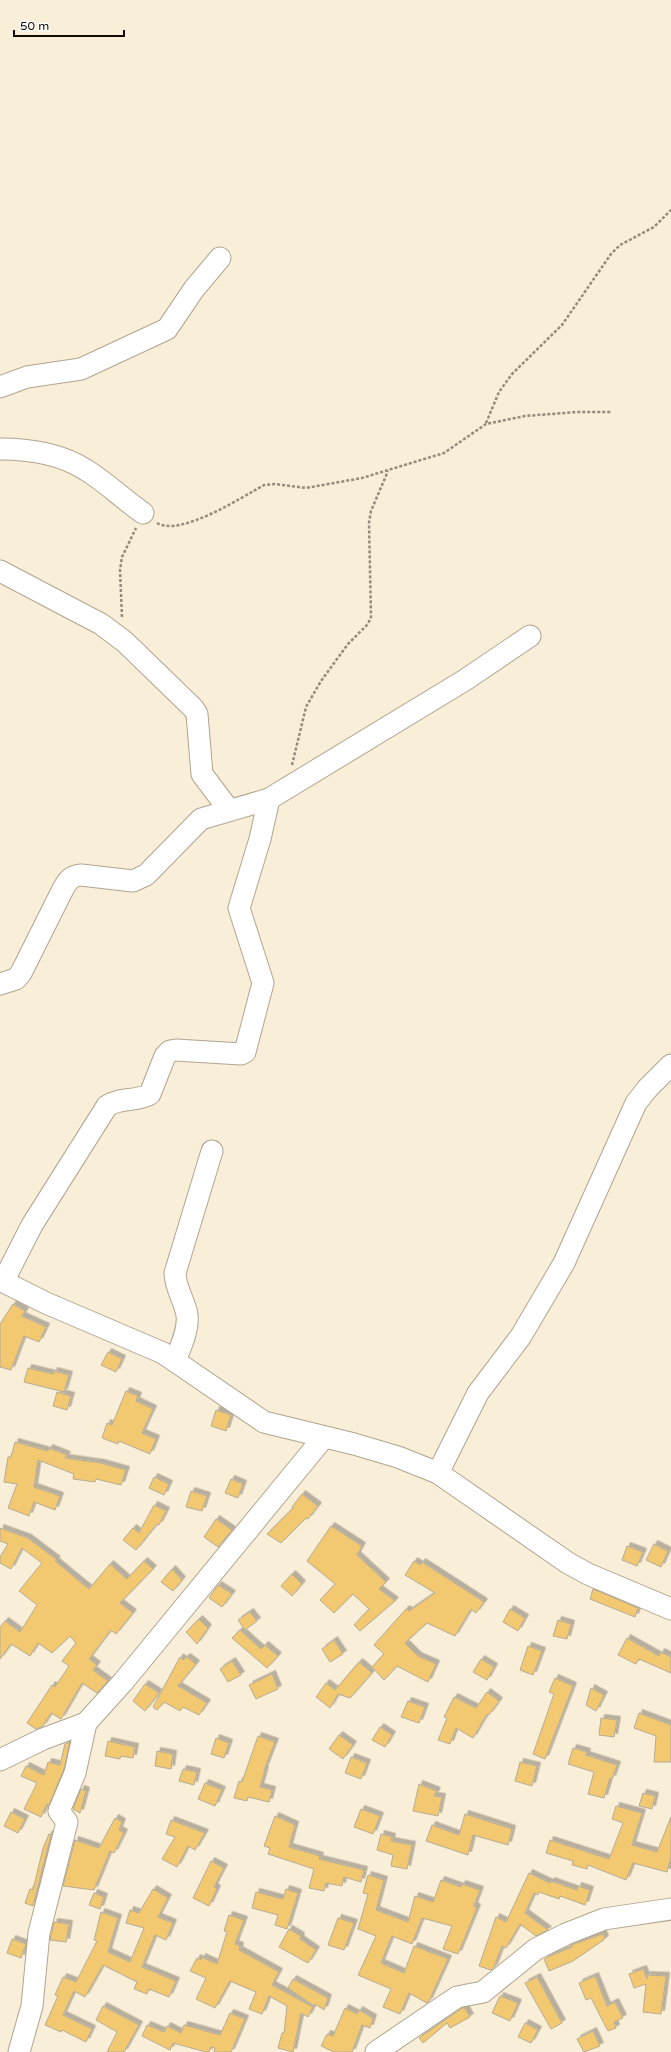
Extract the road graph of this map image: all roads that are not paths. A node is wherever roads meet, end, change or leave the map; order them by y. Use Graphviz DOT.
graph roads {
  1 [pos="220,258"];
  2 [pos="0,387"];
  3 [pos="0,449"];
  4 [pos="143,513"];
  5 [pos="0,571"];
  6 [pos="530,636"];
  7 [pos="269,799"];
  8 [pos="229,810"];
  9 [pos="0,984"];
  10 [pos="668,1073"];
  11 [pos="212,1151"];
  12 [pos="2,1281"];
  13 [pos="175,1361"];
  14 [pos="324,1437"];
  15 [pos="438,1473"];
  16 [pos="671,1609"];
  17 [pos="86,1723"];
  18 [pos="0,1760"];
  19 [pos="671,1909"];
  20 [pos="19,2052"];
  21 [pos="376,2052"];
  1 -- 2 [label="street"];
  3 -- 4 [label="street"];
  5 -- 8 [label="street"];
  6 -- 7 [label="street"];
  7 -- 8 [label="street"];
  7 -- 12 [label="street"];
  8 -- 9 [label="street"];
  10 -- 15 [label="street"];
  11 -- 13 [label="street"];
  12 -- 13 [label="street"];
  13 -- 14 [label="street"];
  14 -- 15 [label="street"];
  14 -- 17 [label="street"];
  15 -- 16 [label="street"];
  17 -- 18 [label="street"];
  17 -- 20 [label="street"];
  19 -- 21 [label="street"];
}
